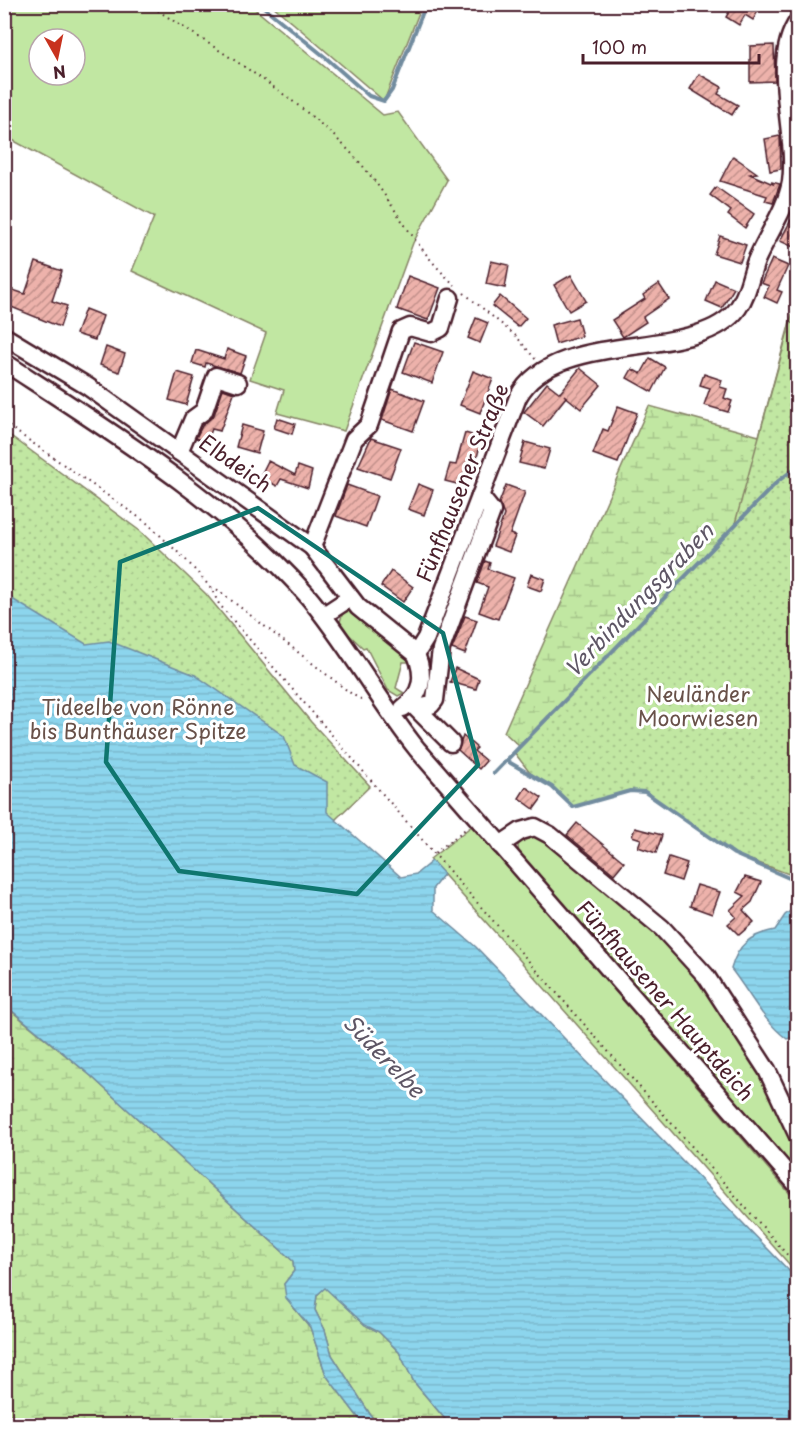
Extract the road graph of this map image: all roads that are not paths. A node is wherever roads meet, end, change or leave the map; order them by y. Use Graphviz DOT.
graph roads {
  1 [pos="798,21"];
  2 [pos="450,298"];
  3 [pos="4,336"];
  4 [pos="4,362"];
  5 [pos="238,383"];
  6 [pos="179,452"];
  7 [pos="480,496"];
  8 [pos="312,547"];
  9 [pos="350,598"];
  10 [pos="328,621"];
  11 [pos="416,654"];
  12 [pos="410,702"];
  13 [pos="392,715"];
  14 [pos="451,743"];
  15 [pos="500,845"];
  16 [pos="798,1136"];
  17 [pos="798,1186"];
  1 -- 7 [label="street, Fünfhausener Straße"];
  2 -- 8 [label="street"];
  3 -- 6 [label="street, Elbdeich"];
  4 -- 10 [label="street"];
  5 -- 6 [label="street"];
  6 -- 8 [label="street, Elbdeich"];
  7 -- 11 [label="street, Fünfhausener Straße"];
  7 -- 12 [label="street"];
  8 -- 9 [label="street, Elbdeich"];
  9 -- 10 [label="street"];
  9 -- 11 [label="street, Elbdeich"];
  10 -- 13 [label="street"];
  11 -- 12 [label="street"];
  12 -- 13 [label="street"];
  12 -- 14 [label="street"];
  13 -- 15 [label="street, Fünfhausener Hauptdeich"];
  15 -- 16 [label="street, Fünfhausener Hauptdeich"];
  15 -- 17 [label="street, Fünfhausener Hauptdeich"];
}
